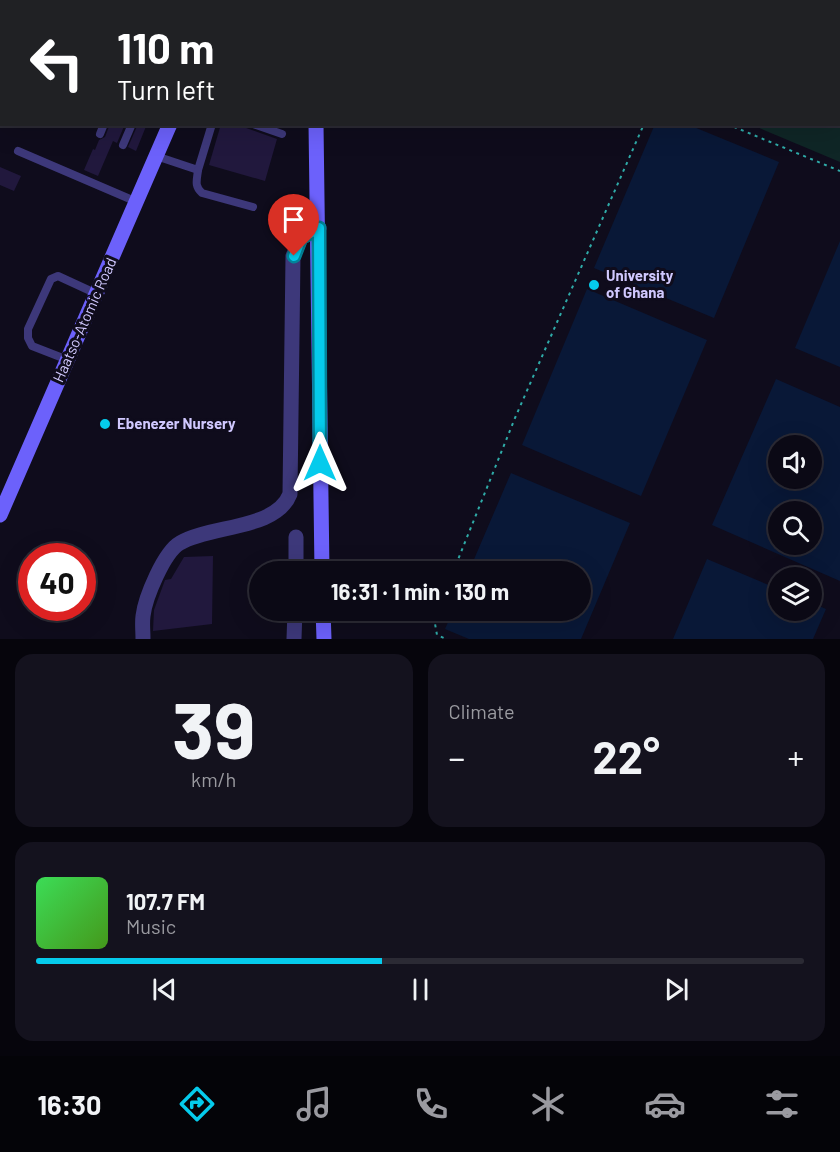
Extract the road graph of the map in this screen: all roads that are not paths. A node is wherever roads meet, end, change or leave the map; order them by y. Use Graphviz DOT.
graph roads {
  1 [pos="103,126"];
  2 [pos="131,126"];
  3 [pos="169,126"];
  4 [pos="211,126"];
  5 [pos="259,126"];
  6 [pos="316,126"];
  7 [pos="100,134"];
  8 [pos="282,134"];
  9 [pos="123,145"];
  10 [pos="18,151"];
  11 [pos="156,156"];
  12 [pos="198,170"];
  13 [pos="137,201"];
  14 [pos="253,207"];
  15 [pos="319,228"];
  16 [pos="97,294"];
  17 [pos="68,360"];
  18 [pos="0,515"];
  19 [pos="296,537"];
  20 [pos="296,561"];
  21 [pos="322,561"];
  22 [pos="295,621"];
  23 [pos="323,621"];
  24 [pos="142,639"];
  25 [pos="294,639"];
  26 [pos="324,639"];
  1 -- 7 [label="lane"];
  2 -- 9 [label="lane"];
  3 -- 11 [label="street, Haatso-Atomic Road"];
  4 -- 12 [label="lane"];
  5 -- 8 [label="lane"];
  6 -- 15 [label="street"];
  10 -- 13 [label="lane"];
  11 -- 12 [label="lane"];
  11 -- 13 [label="street, Haatso-Atomic Road"];
  12 -- 14 [label="lane"];
  13 -- 16 [label="street, Haatso-Atomic Road"];
  15 -- 21 [label="street"];
  15 -- 24 [label="street"];
  16 -- 17 [label="street, Haatso-Atomic Road"];
  16 -- 17 [label="lane"];
  17 -- 18 [label="street, Haatso-Atomic Road"];
  19 -- 20 [label="street"];
  22 -- 25 [label="street"];
  23 -- 26 [label="street"];
}
